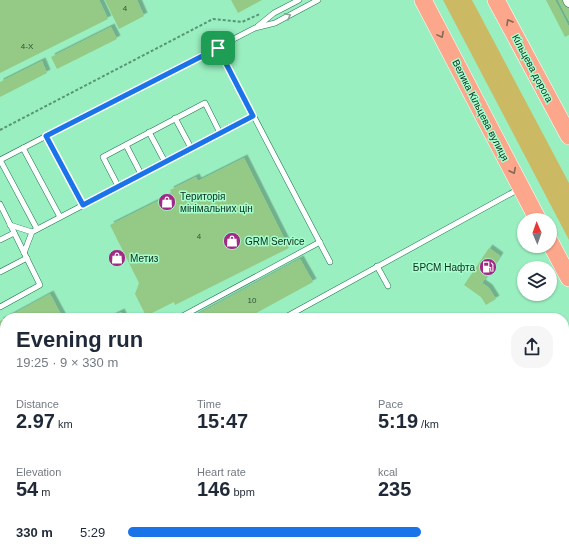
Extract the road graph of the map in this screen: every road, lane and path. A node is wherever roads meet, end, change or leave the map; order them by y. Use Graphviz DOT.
graph roads {
  1 [pos="299,0"];
  2 [pos="318,0"];
  3 [pos="423,0"];
  4 [pos="496,0"];
  5 [pos="262,12"];
  6 [pos="256,28"];
  7 [pos="218,48"];
  8 [pos="253,116"];
  9 [pos="176,118"];
  10 [pos="0,130"];
  11 [pos="149,132"];
  12 [pos="220,133"];
  13 [pos="46,136"];
  14 [pos="569,136"];
  15 [pos="126,145"];
  16 [pos="23,148"];
  17 [pos="191,148"];
  18 [pos="0,160"];
  19 [pos="165,162"];
  20 [pos="141,174"];
  21 [pos="118,186"];
  22 [pos="521,188"];
  23 [pos="83,205"];
  24 [pos="1,208"];
  25 [pos="534,213"];
  26 [pos="60,217"];
  27 [pos="10,225"];
  28 [pos="35,231"];
  29 [pos="14,233"];
  30 [pos="0,240"];
  31 [pos="320,242"];
  32 [pos="24,253"];
  33 [pos="556,253"];
  34 [pos="27,258"];
  35 [pos="330,262"];
  36 [pos="378,266"];
  37 [pos="0,272"];
  38 [pos="569,278"];
  39 [pos="388,286"];
  40 [pos="0,307"];
  41 [pos="188,313"];
  42 [pos="293,313"];
  1 -- 6 [label="lane"];
  6 -- 2 [label="lane, one-way"];
  3 -- 22 [label="highway, Велика Кільцева вулиця, one-way"];
  14 -- 4 [label="highway, Кільцева дорога, one-way"];
  5 -- 10 [label="path"];
  6 -- 7 [label="lane"];
  7 -- 8 [label="lane"];
  7 -- 13 [label="lane"];
  8 -- 12 [label="lane"];
  8 -- 31 [label="lane"];
  9 -- 11 [label="lane"];
  9 -- 12 [label="lane"];
  9 -- 17 [label="lane"];
  11 -- 15 [label="lane"];
  11 -- 19 [label="lane"];
  12 -- 17 [label="lane"];
  13 -- 16 [label="lane"];
  13 -- 23 [label="lane"];
  15 -- 20 [label="lane"];
  15 -- 21 [label="lane"];
  16 -- 18 [label="lane"];
  16 -- 26 [label="lane"];
  17 -- 19 [label="lane"];
  18 -- 28 [label="lane"];
  19 -- 20 [label="lane"];
  20 -- 21 [label="lane"];
  21 -- 23 [label="lane"];
  22 -- 25 [label="highway, Велика Кільцева вулиця"];
  22 -- 36 [label="lane"];
  23 -- 26 [label="lane"];
  24 -- 27 [label="lane"];
  26 -- 28 [label="lane"];
  27 -- 28 [label="lane"];
  27 -- 29 [label="lane"];
  28 -- 32 [label="lane"];
  29 -- 30 [label="lane"];
  29 -- 32 [label="lane"];
  31 -- 35 [label="lane"];
  31 -- 41 [label="lane"];
  32 -- 34 [label="lane"];
  33 -- 38 [label="highway"];
  34 -- 37 [label="lane"];
  34 -- 40 [label="lane"];
  36 -- 39 [label="lane"];
  36 -- 42 [label="lane"];
}
